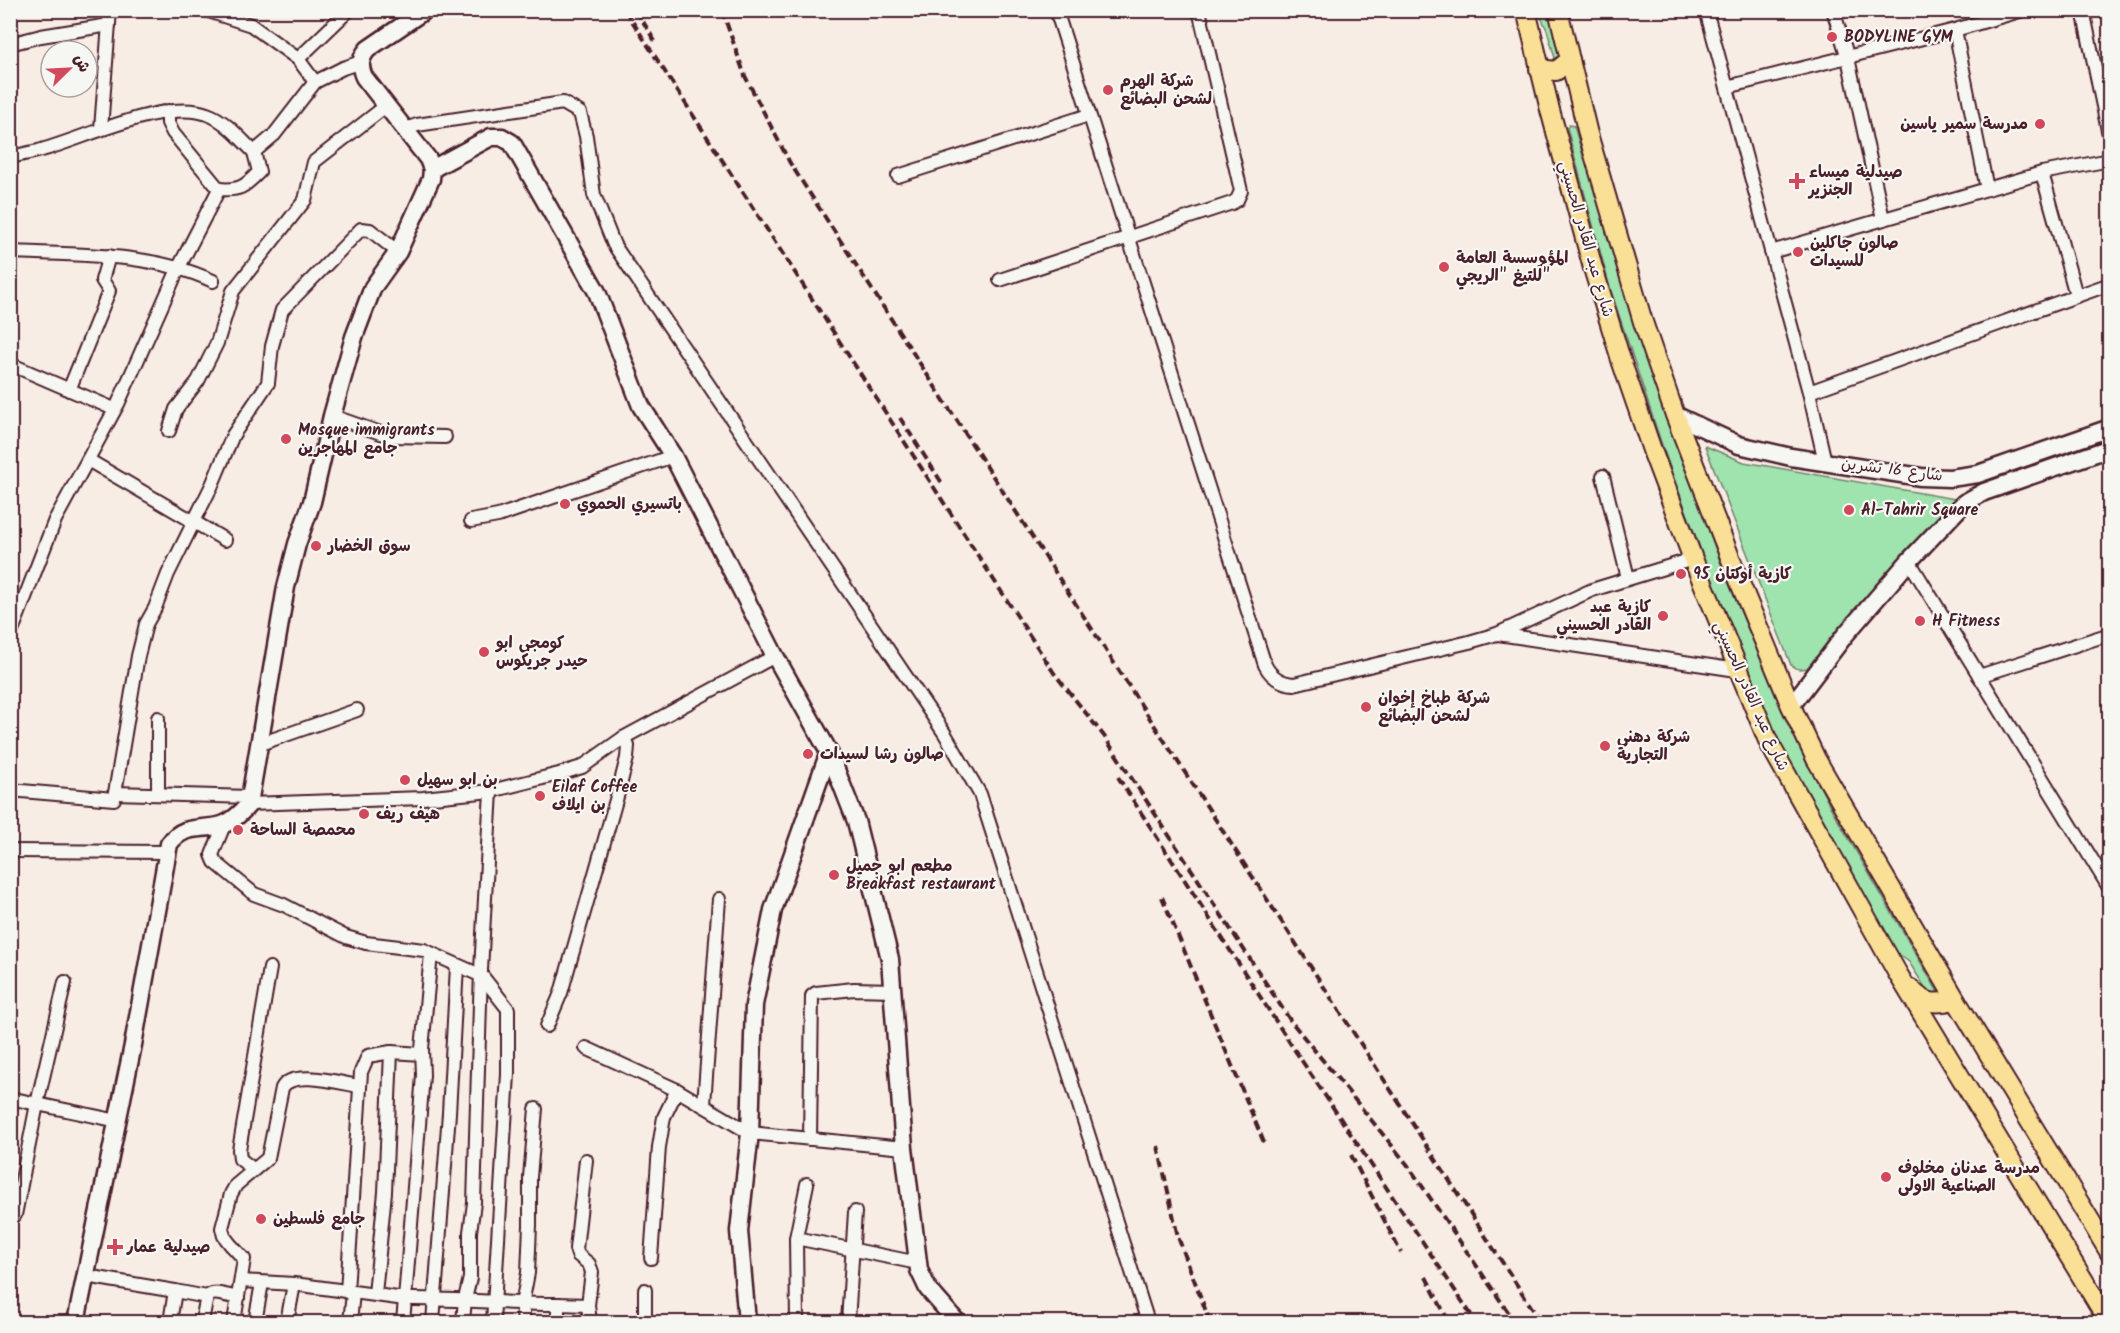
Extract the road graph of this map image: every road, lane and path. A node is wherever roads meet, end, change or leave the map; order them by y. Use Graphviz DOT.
graph roads {
  1 [pos="110,10"];
  2 [pos="205,10"];
  3 [pos="349,10"];
  4 [pos="425,10"];
  5 [pos="1056,10"];
  6 [pos="1199,10"];
  7 [pos="1526,10"];
  8 [pos="1558,10"];
  9 [pos="1706,10"];
  10 [pos="1833,10"];
  11 [pos="2023,10"];
  12 [pos="2083,10"];
  13 [pos="109,25"];
  14 [pos="1955,30"];
  15 [pos="10,44"];
  16 [pos="1848,58"];
  17 [pos="298,59"];
  18 [pos="1570,60"];
  19 [pos="361,62"];
  20 [pos="1539,69"];
  21 [pos="315,82"];
  22 [pos="1727,87"];
  23 [pos="387,105"];
  24 [pos="1581,105"];
  25 [pos="1550,110"];
  26 [pos="168,111"];
  27 [pos="1089,115"];
  28 [pos="101,129"];
  29 [pos="406,129"];
  30 [pos="2109,140"];
  31 [pos="254,152"];
  32 [pos="10,157"];
  33 [pos="2109,160"];
  34 [pos="432,169"];
  35 [pos="2042,173"];
  36 [pos="898,176"];
  37 [pos="219,189"];
  38 [pos="1987,189"];
  39 [pos="1882,219"];
  40 [pos="1127,238"];
  41 [pos="10,252"];
  42 [pos="398,252"];
  43 [pos="1771,252"];
  44 [pos="109,256"];
  45 [pos="179,267"];
  46 [pos="1000,280"];
  47 [pos="213,281"];
  48 [pos="2109,284"];
  49 [pos="2076,295"];
  50 [pos="10,364"];
  51 [pos="69,390"];
  52 [pos="1809,392"];
  53 [pos="114,409"];
  54 [pos="1675,415"];
  55 [pos="332,416"];
  56 [pos="2109,428"];
  57 [pos="169,431"];
  58 [pos="445,437"];
  59 [pos="2109,448"];
  60 [pos="673,456"];
  61 [pos="88,460"];
  62 [pos="1825,462"];
  63 [pos="1603,476"];
  64 [pos="194,520"];
  65 [pos="471,521"];
  66 [pos="225,540"];
  67 [pos="1693,559"];
  68 [pos="1909,561"];
  69 [pos="1628,578"];
  70 [pos="11,634"];
  71 [pos="1497,634"];
  72 [pos="2109,634"];
  73 [pos="775,656"];
  74 [pos="1737,670"];
  75 [pos="1979,676"];
  76 [pos="1791,706"];
  77 [pos="357,710"];
  78 [pos="158,718"];
  79 [pos="623,738"];
  80 [pos="260,744"];
  81 [pos="829,752"];
  82 [pos="10,790"];
  83 [pos="491,791"];
  84 [pos="115,793"];
  85 [pos="158,793"];
  86 [pos="249,801"];
  87 [pos="224,825"];
  88 [pos="10,851"];
  89 [pos="167,852"];
  90 [pos="2109,861"];
  91 [pos="2098,869"];
  92 [pos="2109,889"];
  93 [pos="719,898"];
  94 [pos="431,954"];
  95 [pos="457,966"];
  96 [pos="270,968"];
  97 [pos="1898,974"];
  98 [pos="482,976"];
  99 [pos="65,982"];
  100 [pos="893,990"];
  101 [pos="1956,1000"];
  102 [pos="547,1026"];
  103 [pos="586,1048"];
  104 [pos="391,1052"];
  105 [pos="422,1054"];
  106 [pos="359,1086"];
  107 [pos="677,1090"];
  108 [pos="10,1098"];
  109 [pos="37,1104"];
  110 [pos="704,1104"];
  111 [pos="536,1109"];
  112 [pos="118,1121"];
  113 [pos="750,1133"];
  114 [pos="810,1139"];
  115 [pos="904,1148"];
  116 [pos="586,1160"];
  117 [pos="253,1169"];
  118 [pos="807,1184"];
  119 [pos="855,1212"];
  120 [pos="10,1215"];
  121 [pos="796,1238"];
  122 [pos="852,1250"];
  123 [pos="2109,1253"];
  124 [pos="651,1258"];
  125 [pos="918,1263"];
  126 [pos="86,1276"];
  127 [pos="242,1281"];
  128 [pos="262,1283"];
  129 [pos="294,1284"];
  130 [pos="645,1290"];
  131 [pos="175,1291"];
  132 [pos="350,1292"];
  133 [pos="375,1294"];
  134 [pos="207,1297"];
  135 [pos="238,1298"];
  136 [pos="434,1298"];
  137 [pos="405,1299"];
  138 [pos="465,1299"];
  139 [pos="494,1302"];
  140 [pos="522,1304"];
  141 [pos="558,1304"];
  142 [pos="588,1305"];
  143 [pos="955,1322"];
  144 [pos="76,1323"];
  145 [pos="170,1323"];
  146 [pos="202,1323"];
  147 [pos="234,1323"];
  148 [pos="255,1323"];
  149 [pos="287,1323"];
  150 [pos="350,1323"];
  151 [pos="403,1323"];
  152 [pos="433,1323"];
  153 [pos="463,1323"];
  154 [pos="493,1323"];
  155 [pos="524,1323"];
  156 [pos="558,1323"];
  157 [pos="590,1323"];
  158 [pos="645,1323"];
  159 [pos="747,1323"];
  160 [pos="797,1323"];
  161 [pos="848,1323"];
  162 [pos="1148,1323"];
  163 [pos="2109,1323"];
  1 -- 13 [label="street"];
  2 -- 17 [label="street"];
  3 -- 17 [label="street"];
  4 -- 19 [label="street"];
  5 -- 27 [label="street"];
  6 -- 40 [label="street"];
  7 -- 20 [label="main road, شارع عبد القادر الحسيني"];
  8 -- 18 [label="main road, شارع عبد القادر الحسيني"];
  9 -- 22 [label="street"];
  10 -- 16 [label="street"];
  11 -- 14 [label="street"];
  12 -- 30 [label="street"];
  13 -- 15 [label="street"];
  13 -- 28 [label="street"];
  14 -- 16 [label="street"];
  14 -- 38 [label="street"];
  16 -- 22 [label="street"];
  16 -- 39 [label="street"];
  17 -- 21 [label="street"];
  18 -- 20 [label="main road"];
  18 -- 24 [label="main road, شارع عبد القادر الحسيني"];
  19 -- 21 [label="street"];
  19 -- 23 [label="street"];
  20 -- 25 [label="main road, شارع عبد القادر الحسيني"];
  21 -- 31 [label="street"];
  22 -- 43 [label="street"];
  23 -- 29 [label="street"];
  23 -- 57 [label="street"];
  24 -- 25 [label="main road"];
  24 -- 54 [label="main road, شارع عبد القادر الحسيني"];
  25 -- 67 [label="main road, شارع عبد القادر الحسيني"];
  26 -- 28 [label="street"];
  26 -- 31 [label="street"];
  26 -- 37 [label="street"];
  27 -- 36 [label="street"];
  27 -- 40 [label="street"];
  28 -- 32 [label="street"];
  29 -- 34 [label="street"];
  29 -- 162 [label="street"];
  31 -- 37 [label="street"];
  33 -- 35 [label="street"];
  34 -- 42 [label="street"];
  34 -- 60 [label="street"];
  35 -- 38 [label="street"];
  35 -- 49 [label="street"];
  37 -- 45 [label="street"];
  38 -- 39 [label="street"];
  39 -- 43 [label="street"];
  40 -- 46 [label="street"];
  40 -- 71 [label="street"];
  41 -- 44 [label="street"];
  42 -- 55 [label="street"];
  42 -- 64 [label="street"];
  43 -- 52 [label="street"];
  44 -- 45 [label="street"];
  44 -- 51 [label="street"];
  45 -- 47 [label="street"];
  45 -- 53 [label="street"];
  48 -- 49 [label="street"];
  49 -- 52 [label="street"];
  50 -- 51 [label="street"];
  51 -- 53 [label="street"];
  52 -- 62 [label="street"];
  53 -- 61 [label="street"];
  54 -- 62 [label="street, شارع 16 تشرين"];
  54 -- 76 [label="main road, شارع عبد القادر الحسيني"];
  55 -- 58 [label="street"];
  55 -- 80 [label="street"];
  56 -- 62 [label="street, شارع 16 تشرين"];
  59 -- 68 [label="street"];
  60 -- 65 [label="street"];
  60 -- 73 [label="street"];
  61 -- 64 [label="street"];
  61 -- 70 [label="street"];
  63 -- 69 [label="street"];
  64 -- 66 [label="street"];
  64 -- 84 [label="street"];
  67 -- 69 [label="street"];
  67 -- 74 [label="main road, شارع عبد القادر الحسيني"];
  68 -- 75 [label="street"];
  68 -- 76 [label="street"];
  69 -- 71 [label="street"];
  71 -- 74 [label="street"];
  72 -- 75 [label="street"];
  73 -- 79 [label="street"];
  73 -- 81 [label="street"];
  74 -- 97 [label="main road, شارع عبد القادر الحسيني"];
  75 -- 91 [label="street"];
  76 -- 101 [label="main road, شارع عبد القادر الحسيني"];
  77 -- 80 [label="street"];
  78 -- 85 [label="street"];
  79 -- 83 [label="street"];
  79 -- 102 [label="street"];
  80 -- 86 [label="street"];
  81 -- 100 [label="street"];
  81 -- 113 [label="street"];
  82 -- 84 [label="street"];
  83 -- 86 [label="street"];
  83 -- 98 [label="street"];
  84 -- 85 [label="street"];
  85 -- 86 [label="street"];
  86 -- 87 [label="street"];
  87 -- 89 [label="street"];
  87 -- 94 [label="street"];
  88 -- 89 [label="street"];
  89 -- 112 [label="street"];
  90 -- 91 [label="street"];
  91 -- 92 [label="street"];
  93 -- 110 [label="street"];
  94 -- 95 [label="street"];
  94 -- 105 [label="street"];
  95 -- 98 [label="street"];
  95 -- 136 [label="street"];
  96 -- 117 [label="street"];
  97 -- 101 [label="main road"];
  97 -- 163 [label="main road, شارع عبد القادر الحسيني"];
  98 -- 138 [label="street"];
  98 -- 139 [label="street"];
  99 -- 109 [label="street"];
  100 -- 114 [label="street"];
  100 -- 115 [label="street"];
  101 -- 123 [label="main road, شارع عبد القادر الحسيني"];
  103 -- 107 [label="street"];
  104 -- 105 [label="street"];
  104 -- 106 [label="street"];
  104 -- 133 [label="street"];
  105 -- 137 [label="street"];
  106 -- 117 [label="street"];
  106 -- 132 [label="street"];
  107 -- 110 [label="street"];
  107 -- 124 [label="street"];
  108 -- 109 [label="street"];
  109 -- 112 [label="street"];
  109 -- 120 [label="street"];
  110 -- 113 [label="street"];
  111 -- 140 [label="street"];
  112 -- 126 [label="street"];
  113 -- 114 [label="street"];
  113 -- 159 [label="street"];
  114 -- 115 [label="street"];
  115 -- 125 [label="street"];
  116 -- 142 [label="street"];
  117 -- 127 [label="street"];
  118 -- 121 [label="street"];
  119 -- 122 [label="street"];
  121 -- 122 [label="street"];
  121 -- 160 [label="street"];
  122 -- 125 [label="street"];
  122 -- 161 [label="street"];
  125 -- 143 [label="street"];
  126 -- 131 [label="street"];
  126 -- 144 [label="street"];
  127 -- 128 [label="street"];
  127 -- 135 [label="street"];
  128 -- 129 [label="street"];
  128 -- 148 [label="street"];
  129 -- 132 [label="street"];
  129 -- 149 [label="street"];
  130 -- 158 [label="street"];
  131 -- 134 [label="street"];
  131 -- 145 [label="street"];
  132 -- 133 [label="street"];
  132 -- 150 [label="street"];
  133 -- 137 [label="street"];
  134 -- 135 [label="street"];
  134 -- 146 [label="street"];
  135 -- 147 [label="street"];
  136 -- 137 [label="street"];
  136 -- 138 [label="street"];
  136 -- 152 [label="street"];
  137 -- 151 [label="street"];
  138 -- 139 [label="street"];
  138 -- 153 [label="street"];
  139 -- 140 [label="street"];
  139 -- 154 [label="street"];
  140 -- 141 [label="street"];
  140 -- 155 [label="street"];
  141 -- 142 [label="street"];
  141 -- 156 [label="street"];
  142 -- 157 [label="street"];
}
